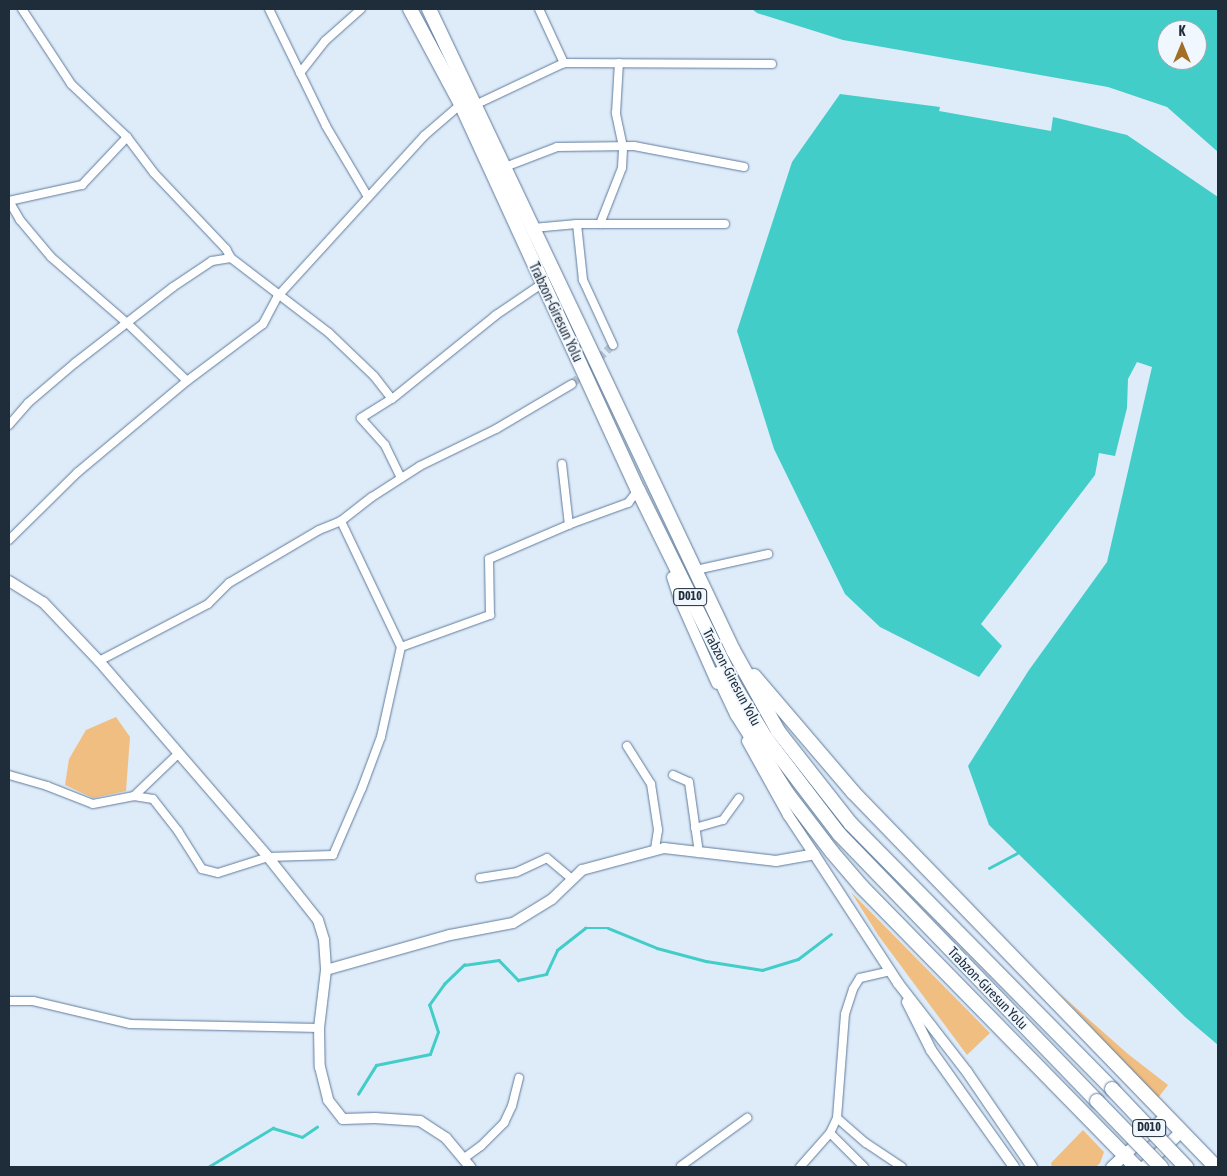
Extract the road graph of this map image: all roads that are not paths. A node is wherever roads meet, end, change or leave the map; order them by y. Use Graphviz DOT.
graph roads {
  1 [pos="22,9"];
  2 [pos="269,9"];
  3 [pos="361,9"];
  4 [pos="410,9"];
  5 [pos="429,9"];
  6 [pos="539,9"];
  7 [pos="619,62"];
  8 [pos="564,63"];
  9 [pos="772,64"];
  10 [pos="300,73"];
  11 [pos="468,104"];
  12 [pos="127,137"];
  13 [pos="624,147"];
  14 [pos="505,167"];
  15 [pos="744,167"];
  16 [pos="368,196"];
  17 [pos="9,201"];
  18 [pos="577,224"];
  19 [pos="600,224"];
  20 [pos="724,224"];
  21 [pos="533,228"];
  22 [pos="231,258"];
  23 [pos="543,283"];
  24 [pos="278,296"];
  25 [pos="127,323"];
  26 [pos="613,346"];
  27 [pos="187,381"];
  28 [pos="572,384"];
  29 [pos="392,398"];
  30 [pos="9,424"];
  31 [pos="562,464"];
  32 [pos="401,478"];
  33 [pos="638,490"];
  34 [pos="341,521"];
  35 [pos="569,525"];
  36 [pos="9,540"];
  37 [pos="768,554"];
  38 [pos="696,570"];
  39 [pos="672,577"];
  40 [pos="9,581"];
  41 [pos="401,647"];
  42 [pos="732,650"];
  43 [pos="99,660"];
  44 [pos="627,746"];
  45 [pos="179,753"];
  46 [pos="9,775"];
  47 [pos="673,775"];
  48 [pos="134,796"];
  49 [pos="739,798"];
  50 [pos="695,828"];
  51 [pos="655,850"];
  52 [pos="699,853"];
  53 [pos="814,854"];
  54 [pos="268,857"];
  55 [pos="480,878"];
  56 [pos="572,879"];
  57 [pos="326,970"];
  58 [pos="890,972"];
  59 [pos="898,983"];
  60 [pos="9,1002"];
  61 [pos="319,1028"];
  62 [pos="519,1078"];
  63 [pos="1165,1116"];
  64 [pos="747,1118"];
  65 [pos="836,1118"];
  66 [pos="1181,1131"];
  67 [pos="830,1133"];
  68 [pos="1124,1155"];
  69 [pos="467,1163"];
  70 [pos="681,1167"];
  71 [pos="800,1167"];
  72 [pos="864,1167"];
  73 [pos="902,1167"];
  74 [pos="1014,1167"];
  75 [pos="1032,1167"];
  76 [pos="1111,1167"];
  77 [pos="1136,1167"];
  78 [pos="1143,1167"];
  79 [pos="1161,1167"];
  80 [pos="1186,1167"];
  81 [pos="1216,1167"];
  1 -- 12 [label="street"];
  2 -- 10 [label="street"];
  3 -- 10 [label="street"];
  4 -- 11 [label="highway, Trabzon-Giresun Yolu / D010"];
  5 -- 11 [label="highway, Trabzon-Giresun Yolu / D010"];
  6 -- 8 [label="street"];
  7 -- 8 [label="street"];
  7 -- 9 [label="street"];
  7 -- 13 [label="street"];
  8 -- 11 [label="street"];
  10 -- 16 [label="street"];
  11 -- 14 [label="highway, Trabzon-Giresun Yolu / D010"];
  11 -- 16 [label="street"];
  11 -- 23 [label="highway, Trabzon-Giresun Yolu / D010"];
  12 -- 17 [label="street"];
  12 -- 22 [label="street"];
  13 -- 14 [label="street"];
  13 -- 15 [label="street"];
  13 -- 19 [label="street"];
  14 -- 21 [label="highway, Trabzon-Giresun Yolu / D010"];
  16 -- 24 [label="street"];
  17 -- 25 [label="street"];
  18 -- 19 [label="street"];
  18 -- 21 [label="street"];
  18 -- 26 [label="street"];
  19 -- 20 [label="street"];
  21 -- 38 [label="highway, Trabzon-Giresun Yolu / D010"];
  22 -- 24 [label="street"];
  22 -- 25 [label="street"];
  23 -- 29 [label="street"];
  23 -- 33 [label="highway, Trabzon-Giresun Yolu / D010"];
  24 -- 27 [label="street"];
  24 -- 29 [label="street"];
  25 -- 27 [label="street"];
  25 -- 30 [label="street"];
  27 -- 36 [label="street"];
  28 -- 32 [label="street"];
  29 -- 32 [label="street"];
  31 -- 35 [label="street"];
  32 -- 34 [label="street"];
  33 -- 35 [label="street"];
  33 -- 39 [label="highway"];
  33 -- 79 [label="highway, Trabzon-Giresun Yolu / D010, bridge"];
  34 -- 41 [label="street"];
  34 -- 43 [label="street"];
  35 -- 41 [label="street"];
  37 -- 38 [label="street"];
  38 -- 42 [label="highway, Trabzon-Giresun Yolu / D010"];
  39 -- 53 [label="street"];
  39 -- 68 [label="highway"];
  40 -- 43 [label="street"];
  41 -- 54 [label="street"];
  42 -- 63 [label="highway"];
  42 -- 80 [label="highway, Trabzon-Giresun Yolu / D010, bridge"];
  43 -- 45 [label="street"];
  44 -- 51 [label="street"];
  45 -- 48 [label="street"];
  45 -- 54 [label="street"];
  46 -- 48 [label="street"];
  47 -- 50 [label="street"];
  48 -- 54 [label="street"];
  49 -- 50 [label="street"];
  50 -- 52 [label="street"];
  51 -- 52 [label="street"];
  51 -- 56 [label="street"];
  52 -- 53 [label="street"];
  53 -- 58 [label="street"];
  54 -- 57 [label="street"];
  55 -- 56 [label="street"];
  56 -- 57 [label="street"];
  57 -- 61 [label="street"];
  58 -- 59 [label="street"];
  58 -- 65 [label="street"];
  59 -- 74 [label="street"];
  59 -- 75 [label="street"];
  60 -- 61 [label="street"];
  61 -- 69 [label="street"];
  62 -- 69 [label="street"];
  63 -- 66 [label="highway"];
  63 -- 68 [label="main road"];
  64 -- 70 [label="street"];
  65 -- 67 [label="street"];
  65 -- 73 [label="street"];
  66 -- 78 [label="main road"];
  66 -- 81 [label="highway"];
  67 -- 71 [label="street"];
  67 -- 72 [label="street"];
  68 -- 76 [label="main road"];
  68 -- 77 [label="highway"];
}
